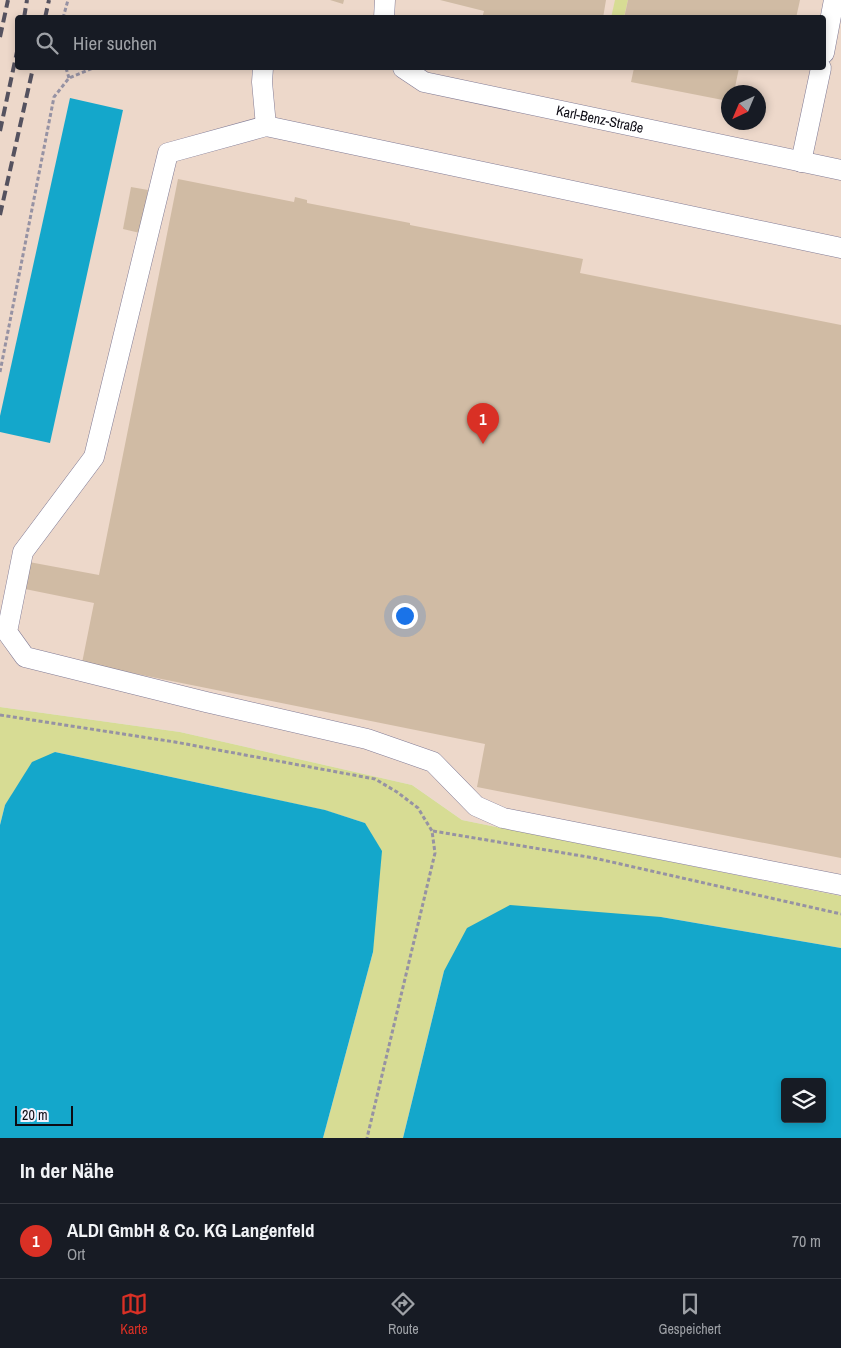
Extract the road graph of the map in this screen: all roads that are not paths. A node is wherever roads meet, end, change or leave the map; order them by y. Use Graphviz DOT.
graph roads {
  1 [pos="385,0"];
  2 [pos="834,0"];
  3 [pos="384,15"];
  4 [pos="826,42"];
  5 [pos="263,70"];
  6 [pos="406,70"];
  7 [pos="821,70"];
  8 [pos="266,126"];
  9 [pos="801,162"];
  10 [pos="841,170"];
  11 [pos="841,248"];
  12 [pos="841,885"];
  1 -- 3 [label="street"];
  2 -- 4 [label="street"];
  5 -- 8 [label="street"];
  6 -- 9 [label="street, Karl-Benz-Straße"];
  7 -- 9 [label="street"];
  8 -- 11 [label="street"];
  8 -- 12 [label="street"];
  9 -- 10 [label="street, Karl-Benz-Straße"];
}
